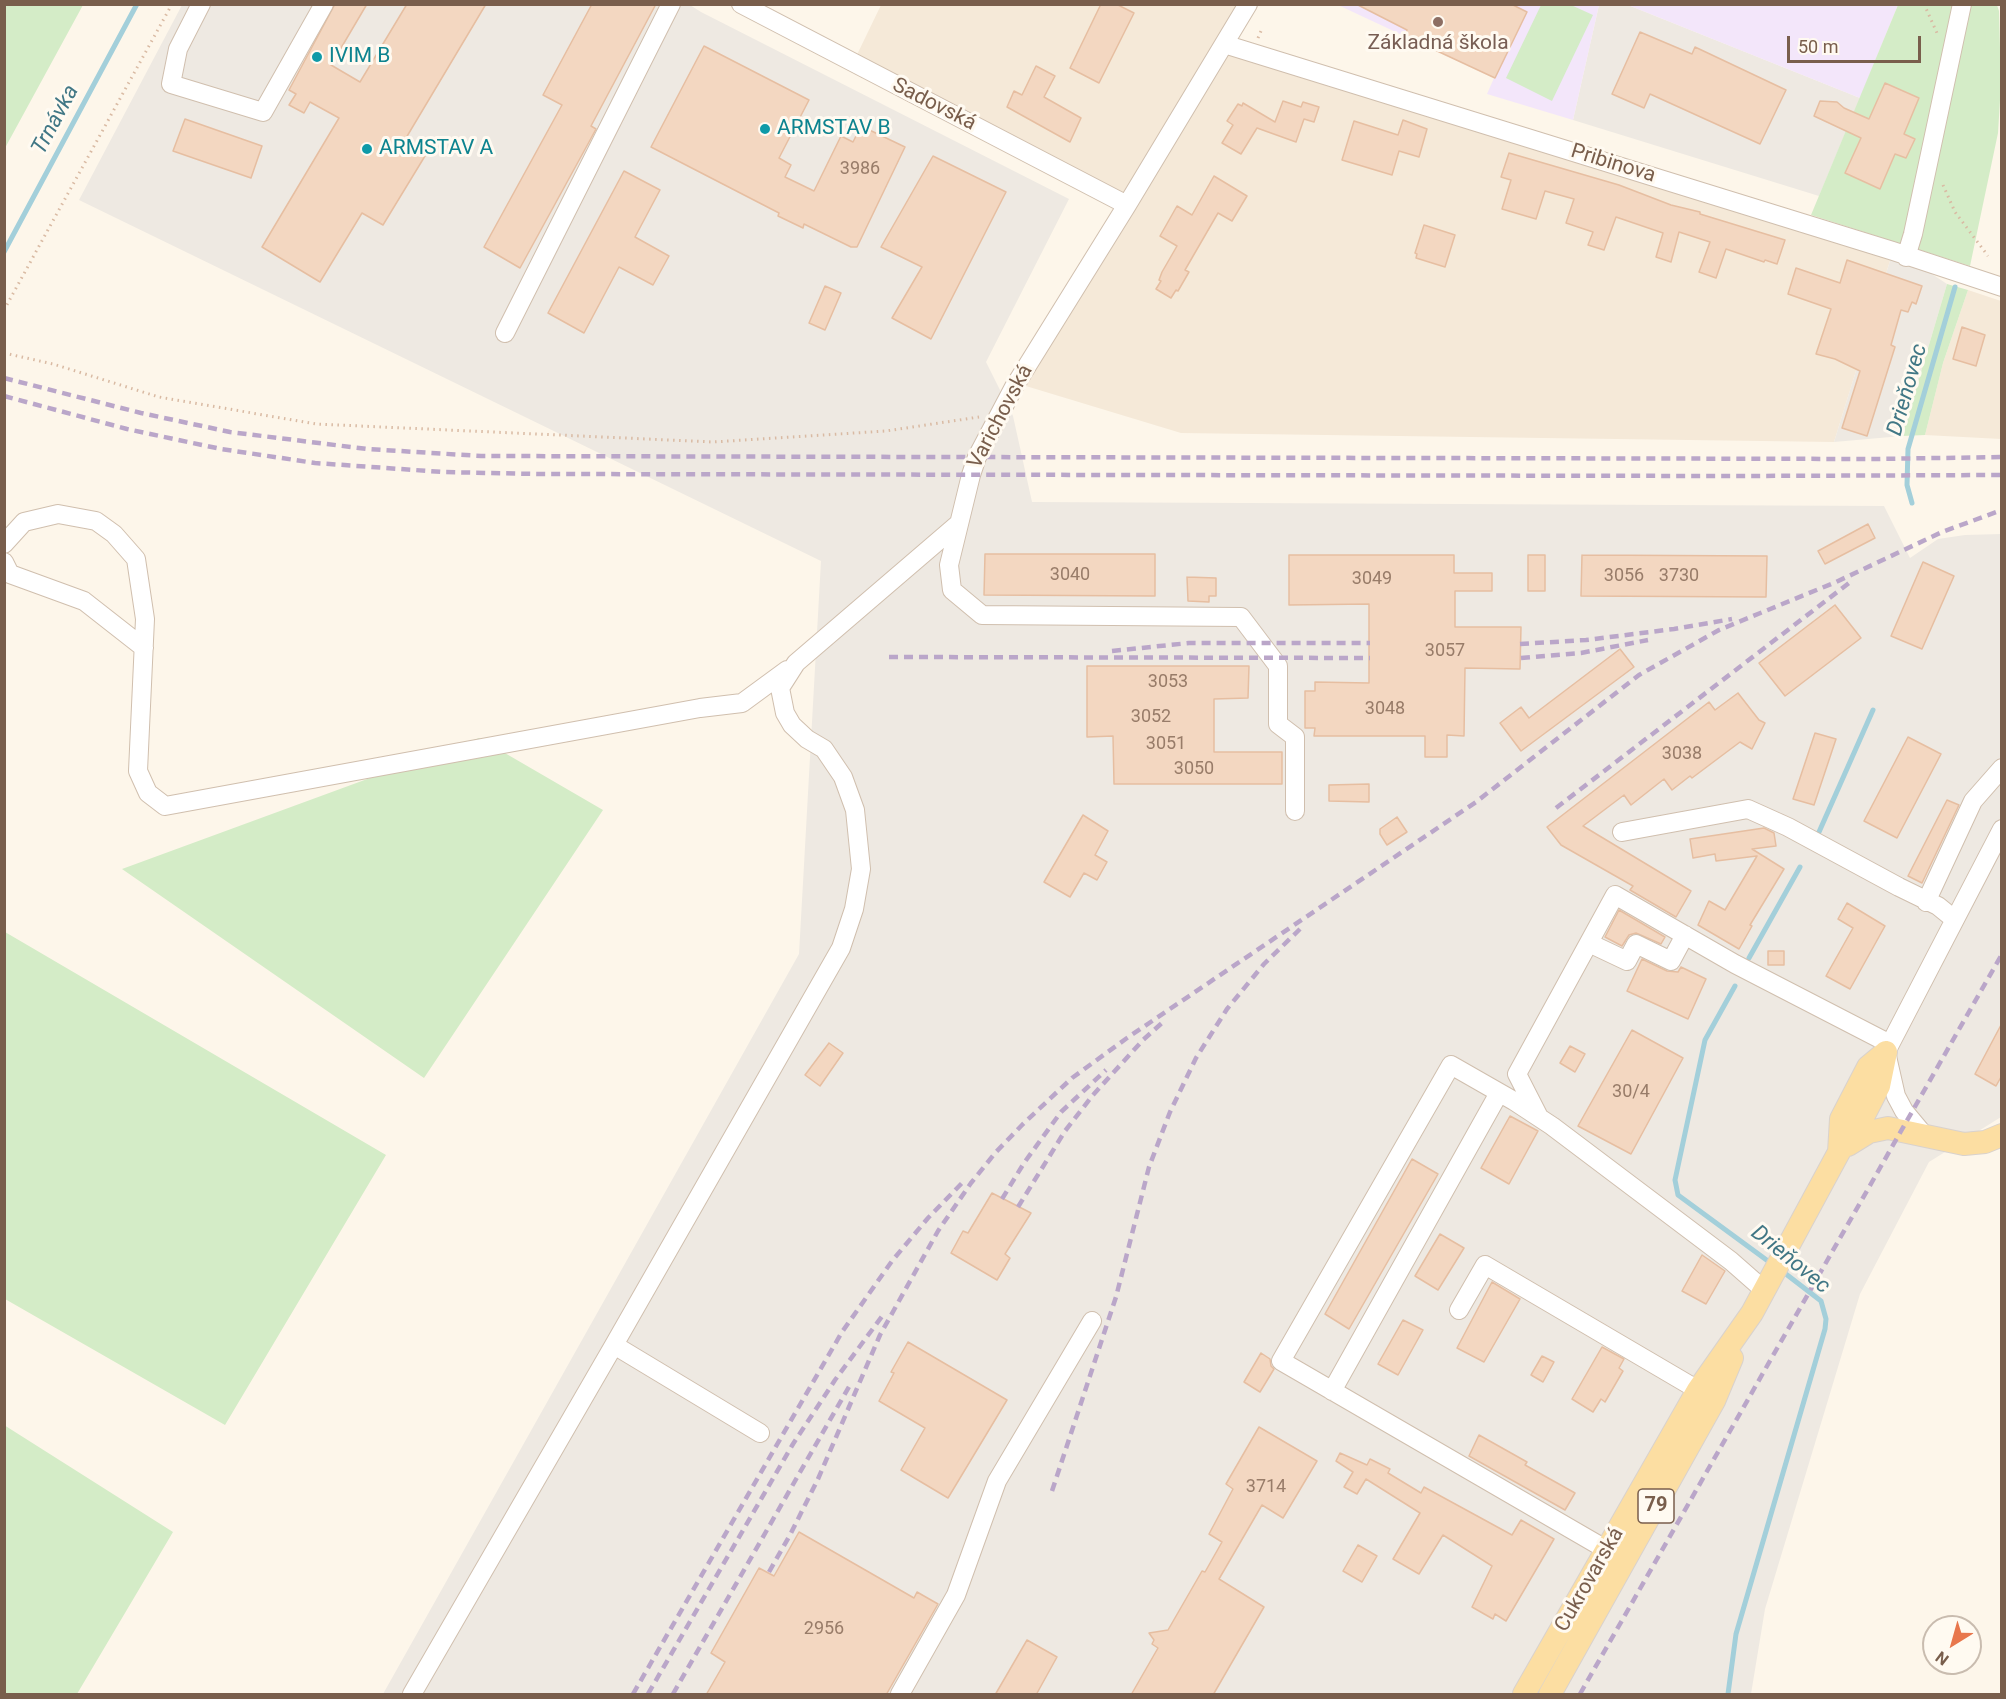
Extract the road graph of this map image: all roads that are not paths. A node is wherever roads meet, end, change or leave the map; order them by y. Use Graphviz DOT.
graph roads {
  1 [pos="201,4"];
  2 [pos="324,4"];
  3 [pos="671,4"];
  4 [pos="741,4"];
  5 [pos="1248,4"];
  6 [pos="1962,4"];
  7 [pos="1224,44"];
  8 [pos="1127,205"];
  9 [pos="1906,257"];
  10 [pos="2001,287"];
  11 [pos="505,333"];
  12 [pos="958,524"];
  13 [pos="4,544"];
  14 [pos="4,562"];
  15 [pos="144,648"];
  16 [pos="796,663"];
  17 [pos="2001,768"];
  18 [pos="1295,811"];
  19 [pos="2001,829"];
  20 [pos="1622,832"];
  21 [pos="1926,902"];
  22 [pos="1954,919"];
  23 [pos="1685,935"];
  24 [pos="1589,944"];
  25 [pos="1888,1048"];
  26 [pos="1499,1093"];
  27 [pos="1539,1118"];
  28 [pos="1924,1135"];
  29 [pos="2001,1135"];
  30 [pos="1839,1152"];
  31 [pos="1767,1285"];
  32 [pos="1459,1310"];
  33 [pos="1752,1313"];
  34 [pos="1092,1321"];
  35 [pos="615,1345"];
  36 [pos="1698,1390"];
  37 [pos="1332,1391"];
  38 [pos="760,1432"];
  39 [pos="1607,1550"];
  40 [pos="412,1695"];
  41 [pos="900,1695"];
  42 [pos="1524,1695"];
  43 [pos="1550,1695"];
  1 -- 2 [label="street"];
  3 -- 11 [label="street"];
  4 -- 8 [label="street, Sadovská"];
  5 -- 7 [label="street, Varichovská"];
  6 -- 9 [label="street"];
  7 -- 8 [label="street, Varichovská"];
  7 -- 9 [label="street, Pribinova"];
  8 -- 12 [label="street, Varichovská"];
  9 -- 10 [label="street, Pribinova"];
  12 -- 16 [label="street"];
  12 -- 18 [label="street, Varichovská"];
  13 -- 15 [label="street"];
  14 -- 15 [label="street"];
  15 -- 16 [label="street"];
  16 -- 35 [label="street"];
  17 -- 21 [label="street"];
  19 -- 22 [label="street"];
  20 -- 21 [label="street"];
  21 -- 22 [label="street"];
  22 -- 25 [label="street"];
  23 -- 24 [label="street"];
  23 -- 24 [label="street"];
  23 -- 25 [label="street"];
  24 -- 27 [label="street"];
  25 -- 28 [label="street"];
  25 -- 30 [label="main road, Cukrovarská"];
  26 -- 27 [label="street"];
  26 -- 37 [label="street"];
  26 -- 37 [label="street"];
  27 -- 31 [label="street"];
  28 -- 29 [label="main road, 79"];
  28 -- 30 [label="main road, 79"];
  30 -- 31 [label="main road, Cukrovarská / 79"];
  31 -- 33 [label="main road, Cukrovarská / 79"];
  32 -- 36 [label="street"];
  33 -- 36 [label="main road, Cukrovarská / 79"];
  33 -- 43 [label="main road, Cukrovarská / 79"];
  34 -- 41 [label="street"];
  35 -- 38 [label="street"];
  35 -- 40 [label="street"];
  36 -- 39 [label="main road, Cukrovarská / 79"];
  37 -- 39 [label="street"];
  39 -- 42 [label="main road, Cukrovarská / 79"];
}
